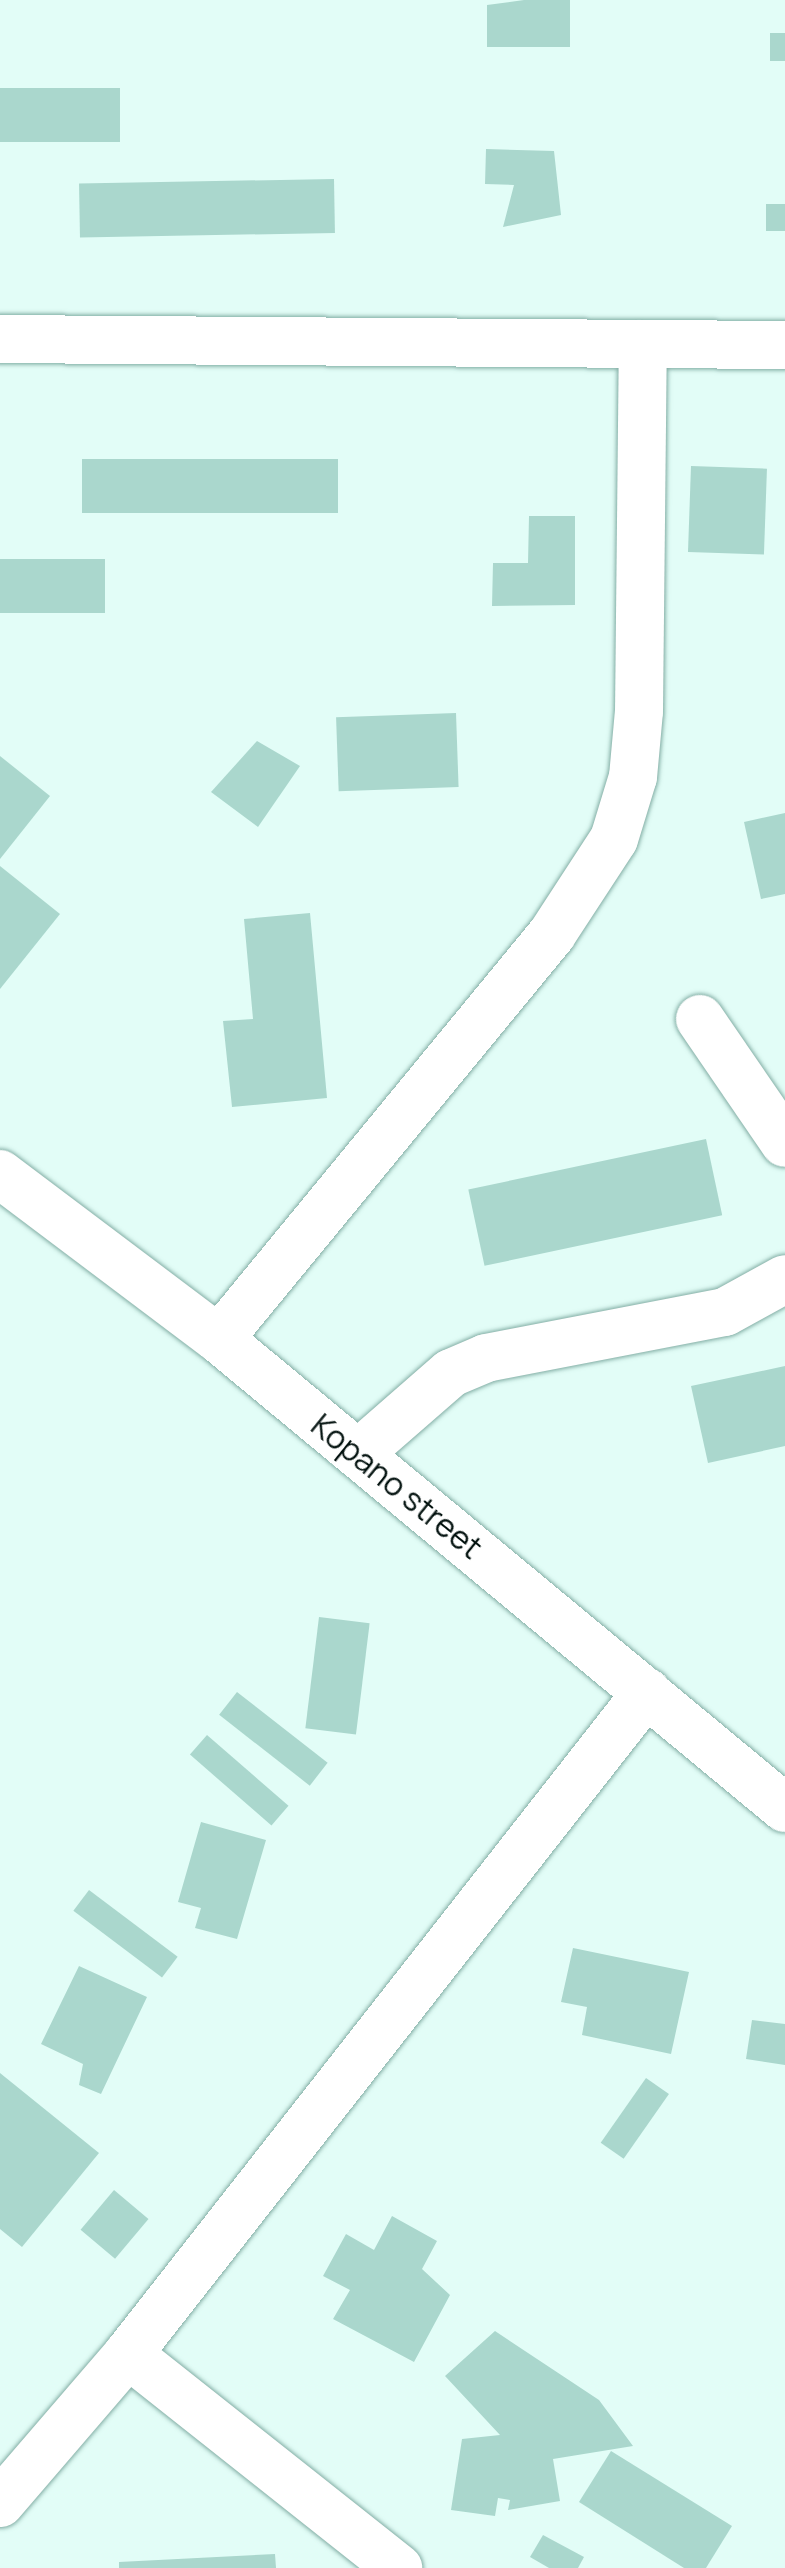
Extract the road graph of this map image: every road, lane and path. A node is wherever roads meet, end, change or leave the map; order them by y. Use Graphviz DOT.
graph roads {
  1 [pos="0,339"];
  2 [pos="643,344"];
  3 [pos="785,345"];
  4 [pos="700,1019"];
  5 [pos="785,1142"];
  6 [pos="0,1174"];
  7 [pos="785,1279"];
  8 [pos="219,1339"];
  9 [pos="358,1454"];
  10 [pos="648,1692"];
  11 [pos="785,1808"];
  12 [pos="128,2354"];
  13 [pos="0,2503"];
  14 [pos="398,2568"];
  1 -- 2 [label="street"];
  2 -- 3 [label="street"];
  2 -- 8 [label="street"];
  4 -- 5 [label="street"];
  6 -- 8 [label="street, Kopano street"];
  7 -- 9 [label="street"];
  8 -- 9 [label="street, Kopano street"];
  9 -- 10 [label="street, Kopano street"];
  10 -- 11 [label="street, Kopano street"];
  10 -- 12 [label="street"];
  12 -- 13 [label="street"];
  12 -- 14 [label="street"];
}
